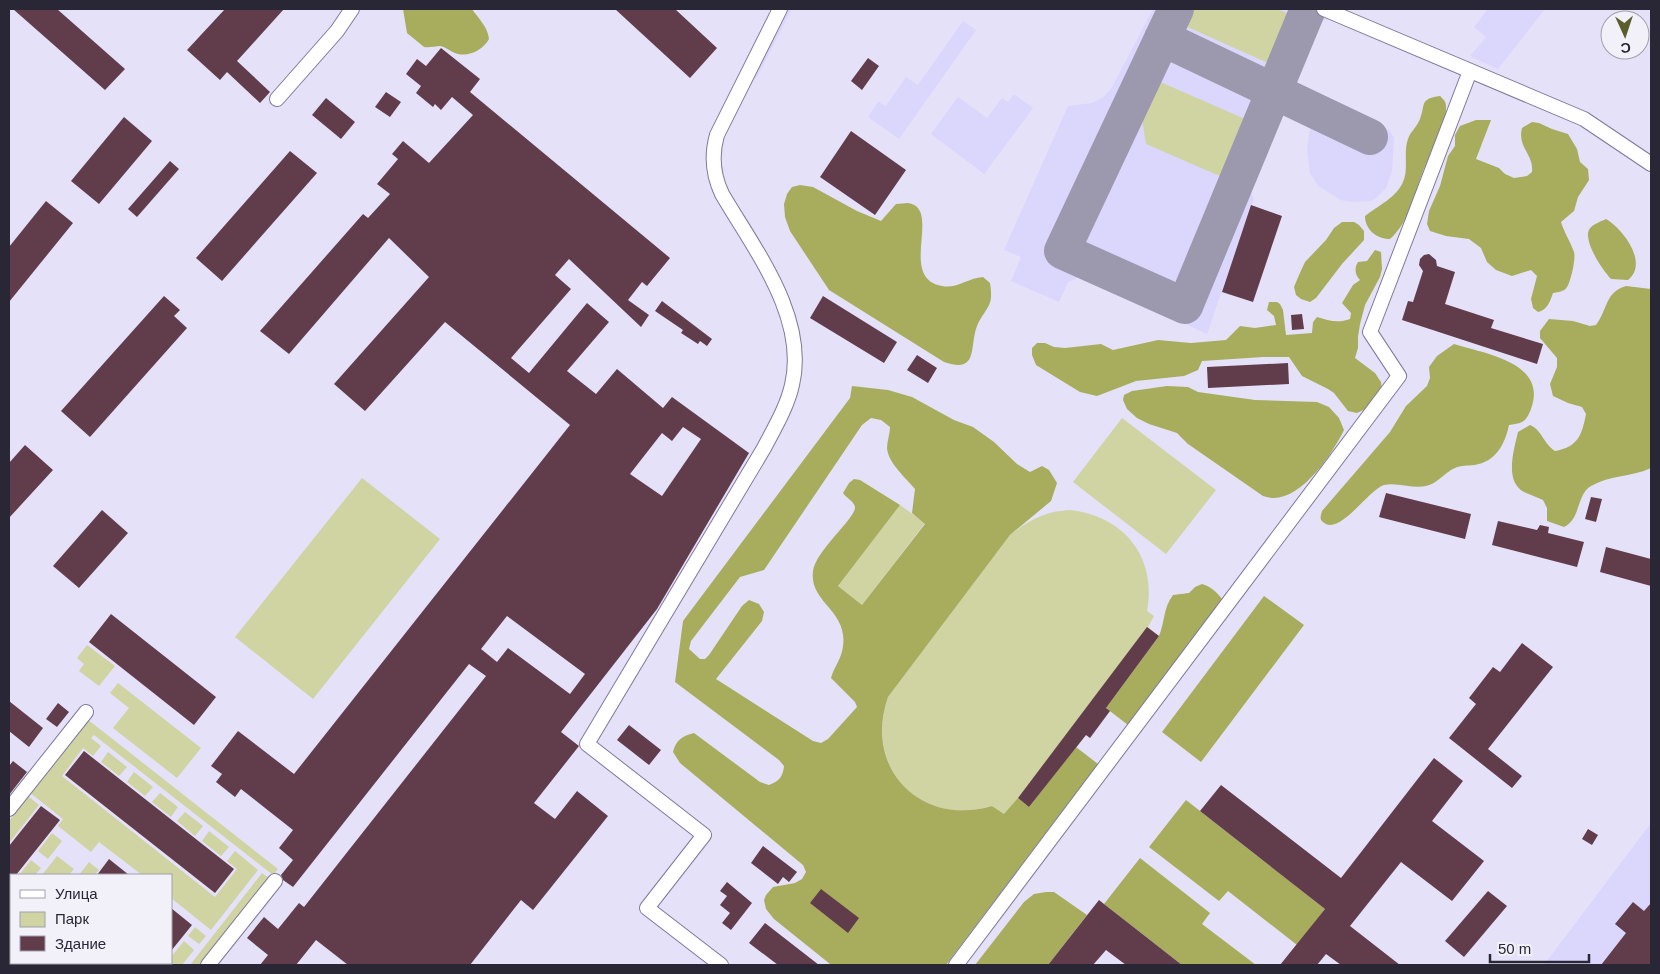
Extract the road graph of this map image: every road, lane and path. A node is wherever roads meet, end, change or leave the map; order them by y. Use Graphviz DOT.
graph roads {
  1 [pos="352,9"];
  2 [pos="780,9"];
  3 [pos="1324,9"];
  4 [pos="1470,71"];
  5 [pos="277,100"];
  6 [pos="1651,164"];
  7 [pos="86,712"];
  8 [pos="9,809"];
  9 [pos="275,881"];
  10 [pos="208,965"];
  11 [pos="721,965"];
  12 [pos="956,965"];
  1 -- 5 [label="street"];
  2 -- 11 [label="street"];
  3 -- 4 [label="street"];
  4 -- 6 [label="street"];
  4 -- 12 [label="street"];
  7 -- 8 [label="street"];
  9 -- 10 [label="street"];
}
